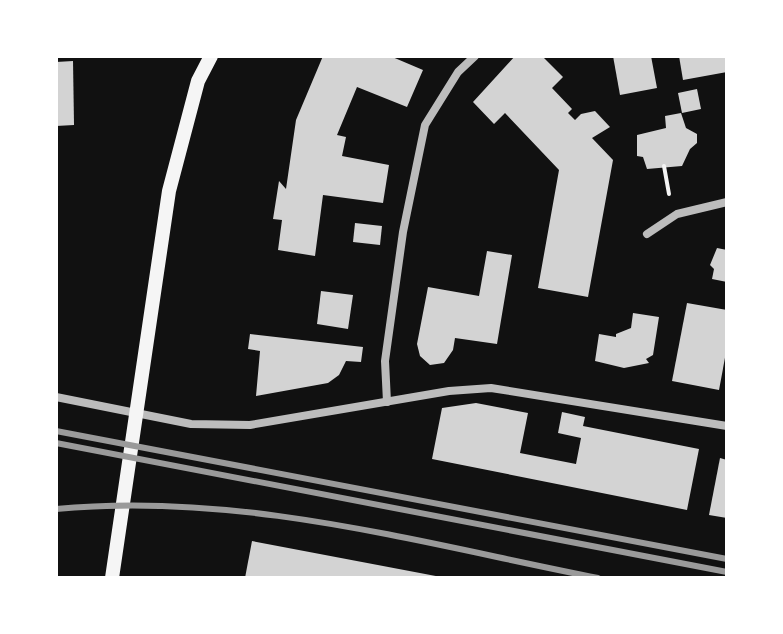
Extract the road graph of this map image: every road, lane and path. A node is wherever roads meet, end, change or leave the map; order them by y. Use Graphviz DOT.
graph roads {
  1 [pos="211,56"];
  2 [pos="475,56"];
  3 [pos="664,166"];
  4 [pos="669,194"];
  5 [pos="727,202"];
  6 [pos="647,234"];
  7 [pos="56,397"];
  8 [pos="387,402"];
  9 [pos="727,426"];
  10 [pos="112,578"];
  1 -- 10 [label="main road"];
  2 -- 8 [label="street"];
  3 -- 4 [label="path"];
  5 -- 6 [label="street"];
  7 -- 8 [label="street"];
  8 -- 9 [label="street"];
}
